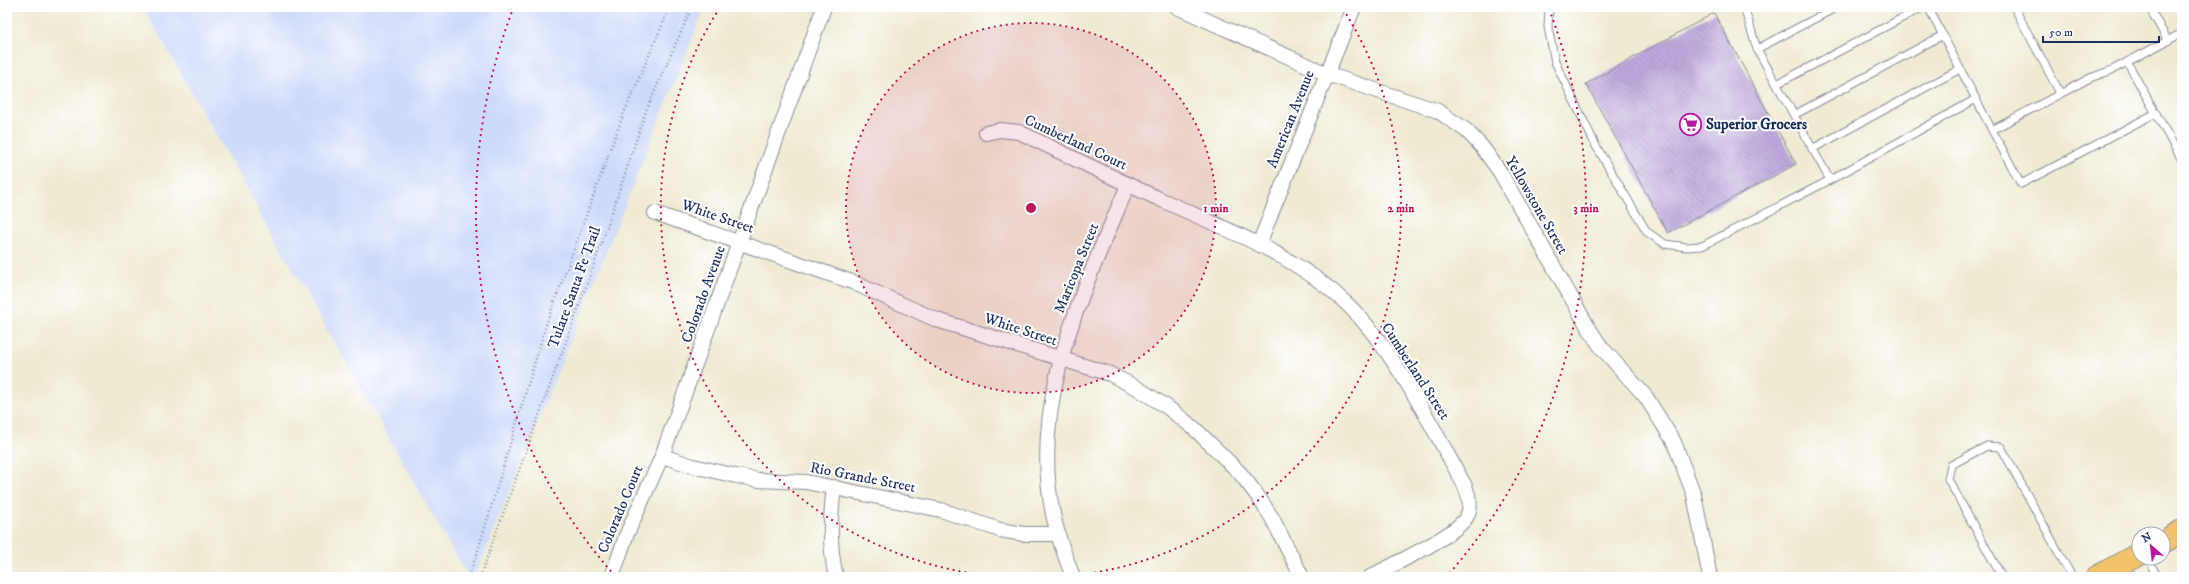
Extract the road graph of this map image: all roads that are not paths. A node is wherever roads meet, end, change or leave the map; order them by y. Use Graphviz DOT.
graph roads {
  1 [pos="824,7"];
  2 [pos="1178,7"];
  3 [pos="1354,7"];
  4 [pos="1549,7"];
  5 [pos="1744,7"];
  6 [pos="1837,7"];
  7 [pos="1923,7"];
  8 [pos="1928,7"];
  9 [pos="2014,7"];
  10 [pos="2149,7"];
  11 [pos="2182,33"];
  12 [pos="1943,35"];
  13 [pos="2168,40"];
  14 [pos="1757,50"];
  15 [pos="2127,62"];
  16 [pos="1960,69"];
  17 [pos="1327,74"];
  18 [pos="1777,84"];
  19 [pos="2060,93"];
  20 [pos="1976,99"];
  21 [pos="2156,113"];
  22 [pos="1794,115"];
  23 [pos="1992,130"];
  24 [pos="986,133"];
  25 [pos="1812,149"];
  26 [pos="2182,160"];
  27 [pos="1830,180"];
  28 [pos="1128,185"];
  29 [pos="655,213"];
  30 [pos="740,242"];
  31 [pos="1259,244"];
  32 [pos="1061,359"];
  33 [pos="662,456"];
  34 [pos="834,487"];
  35 [pos="2182,531"];
  36 [pos="1058,534"];
  37 [pos="2171,537"];
  38 [pos="2131,558"];
  39 [pos="2152,566"];
  40 [pos="612,577"];
  41 [pos="836,577"];
  42 [pos="1073,577"];
  43 [pos="1302,577"];
  44 [pos="1370,577"];
  45 [pos="1710,577"];
  46 [pos="2002,577"];
  47 [pos="2072,577"];
  48 [pos="2097,577"];
  49 [pos="2157,577"];
  1 -- 30 [label="street, Colorado Avenue"];
  2 -- 17 [label="street, Yellowstone Street"];
  3 -- 17 [label="street, American Avenue"];
  4 -- 27 [label="lane"];
  5 -- 14 [label="lane"];
  6 -- 14 [label="lane"];
  7 -- 18 [label="lane"];
  8 -- 12 [label="lane"];
  9 -- 19 [label="lane"];
  10 -- 13 [label="lane"];
  11 -- 13 [label="lane"];
  12 -- 16 [label="lane"];
  12 -- 22 [label="lane"];
  13 -- 15 [label="lane"];
  14 -- 18 [label="lane"];
  15 -- 19 [label="lane"];
  15 -- 21 [label="lane"];
  16 -- 20 [label="lane"];
  16 -- 25 [label="lane"];
  17 -- 31 [label="street, American Avenue"];
  17 -- 45 [label="street, Yellowstone Street"];
  18 -- 22 [label="lane"];
  19 -- 23 [label="lane"];
  20 -- 23 [label="lane"];
  20 -- 27 [label="lane"];
  21 -- 23 [label="lane"];
  21 -- 26 [label="lane"];
  22 -- 25 [label="lane"];
  24 -- 28 [label="street, Cumberland Court"];
  25 -- 27 [label="lane"];
  28 -- 31 [label="street, Cumberland Street"];
  28 -- 32 [label="street, Maricopa Street"];
  29 -- 30 [label="street, White Street"];
  30 -- 32 [label="street, White Street"];
  30 -- 33 [label="street, Colorado Avenue"];
  31 -- 44 [label="street, Cumberland Street"];
  32 -- 36 [label="street, Maricopa Street"];
  32 -- 43 [label="street, White Street"];
  33 -- 34 [label="street, Rio Grande Street"];
  33 -- 40 [label="street, Colorado Court"];
  34 -- 36 [label="street, Rio Grande Street"];
  34 -- 41 [label="street"];
  35 -- 37 [label="main road"];
  36 -- 42 [label="street, Maricopa Street"];
  38 -- 48 [label="main road"];
  39 -- 49 [label="lane"];
  46 -- 47 [label="lane"];
}
